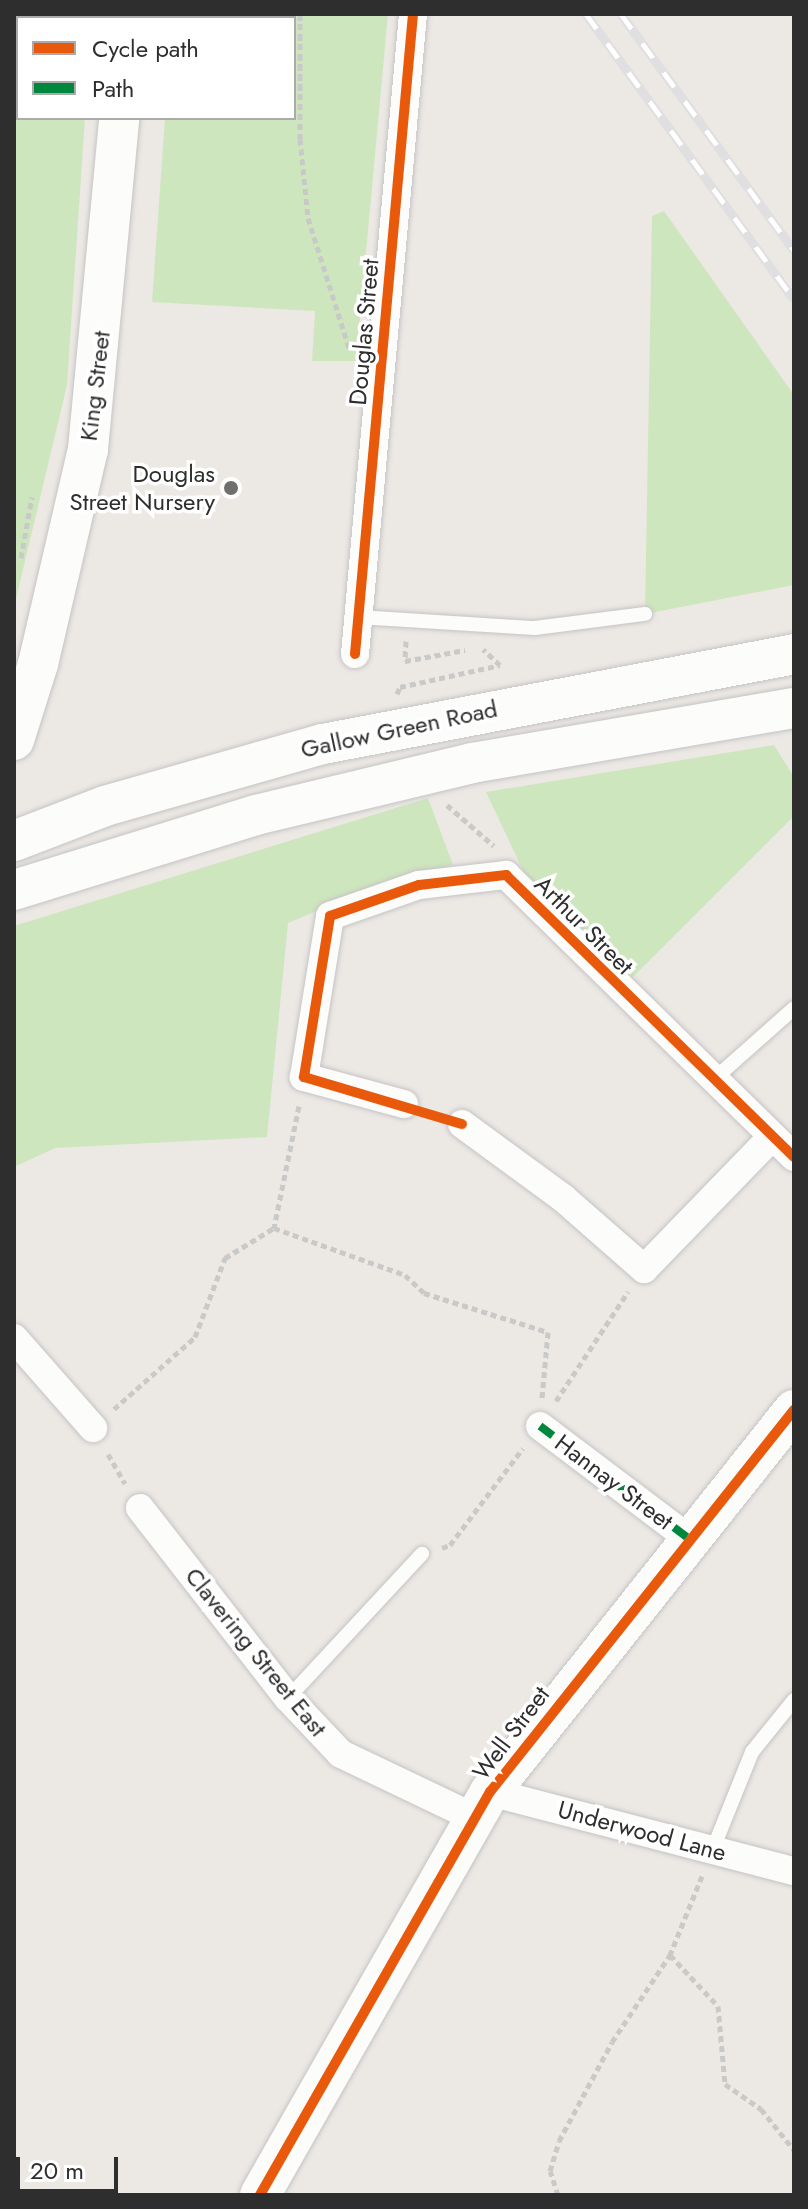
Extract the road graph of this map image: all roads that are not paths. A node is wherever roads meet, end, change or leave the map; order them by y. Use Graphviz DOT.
graph roads {
  1 [pos="413,14"];
  2 [pos="119,120"];
  3 [pos="645,614"];
  4 [pos="358,617"];
  5 [pos="355,654"];
  6 [pos="794,654"];
  7 [pos="794,708"];
  8 [pos="14,740"];
  9 [pos="14,841"];
  10 [pos="14,890"];
  11 [pos="794,1008"];
  12 [pos="713,1080"];
  13 [pos="404,1104"];
  14 [pos="462,1124"];
  15 [pos="771,1138"];
  16 [pos="794,1157"];
  17 [pos="14,1338"];
  18 [pos="794,1410"];
  19 [pos="540,1426"];
  20 [pos="93,1428"];
  21 [pos="140,1508"];
  22 [pos="688,1538"];
  23 [pos="422,1554"];
  24 [pos="288,1698"];
  25 [pos="794,1700"];
  26 [pos="483,1805"];
  27 [pos="713,1849"];
  28 [pos="794,1871"];
  29 [pos="260,2195"];
  1 -- 4 [label="street, Douglas Street"];
  2 -- 8 [label="main road, King Street"];
  3 -- 4 [label="lane"];
  4 -- 5 [label="street, Douglas Street"];
  6 -- 9 [label="main road, Gallow Green Road"];
  7 -- 10 [label="main road, Gallow Green Road"];
  11 -- 12 [label="lane"];
  12 -- 13 [label="street, Arthur Street"];
  12 -- 15 [label="street, Arthur Street"];
  14 -- 15 [label="street"];
  15 -- 16 [label="street, Arthur Street"];
  17 -- 20 [label="street"];
  18 -- 22 [label="main road, Well Street"];
  19 -- 22 [label="street, Hannay Street"];
  21 -- 24 [label="street, Clavering Street East"];
  22 -- 26 [label="main road, Well Street"];
  23 -- 24 [label="lane"];
  24 -- 26 [label="street, Clavering Street East"];
  25 -- 27 [label="lane"];
  26 -- 27 [label="street, Underwood Lane"];
  26 -- 29 [label="main road, Well Street"];
  27 -- 28 [label="street, Underwood Lane"];
}
